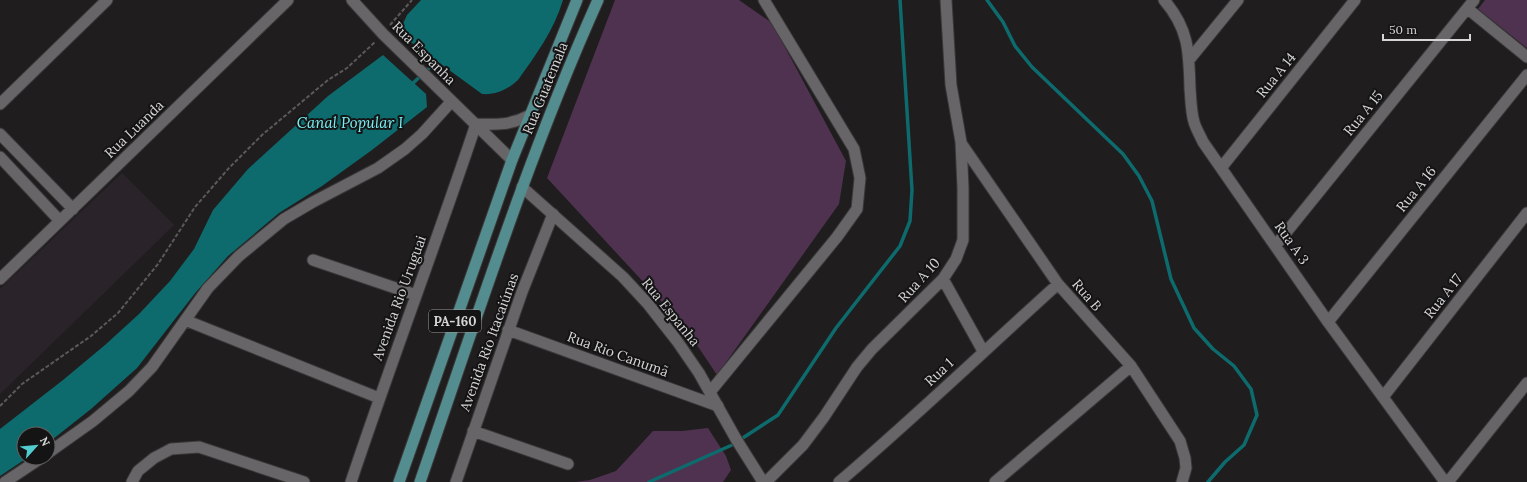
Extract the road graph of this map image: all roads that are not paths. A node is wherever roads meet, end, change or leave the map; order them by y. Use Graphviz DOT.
graph roads {
  1 [pos="107,0"];
  2 [pos="288,0"];
  3 [pos="352,0"];
  4 [pos="577,0"];
  5 [pos="598,0"];
  6 [pos="764,0"];
  7 [pos="946,0"];
  8 [pos="1164,0"];
  9 [pos="1238,0"];
  10 [pos="1355,0"];
  11 [pos="1471,4"];
  12 [pos="569,20"];
  13 [pos="586,27"];
  14 [pos="1527,57"];
  15 [pos="1189,60"];
  16 [pos="1527,75"];
  17 [pos="451,102"];
  18 [pos="0,104"];
  19 [pos="530,115"];
  20 [pos="476,124"];
  21 [pos="0,134"];
  22 [pos="960,142"];
  23 [pos="0,157"];
  24 [pos="512,160"];
  25 [pos="1221,168"];
  26 [pos="522,187"];
  27 [pos="73,209"];
  28 [pos="1527,213"];
  29 [pos="553,214"];
  30 [pos="60,221"];
  31 [pos="1276,245"];
  32 [pos="314,260"];
  33 [pos="0,279"];
  34 [pos="943,279"];
  35 [pos="1058,284"];
  36 [pos="416,295"];
  37 [pos="185,320"];
  38 [pos="1328,322"];
  39 [pos="508,330"];
  40 [pos="983,351"];
  41 [pos="1130,366"];
  42 [pos="1527,383"];
  43 [pos="710,392"];
  44 [pos="379,398"];
  45 [pos="1383,398"];
  46 [pos="718,406"];
  47 [pos="473,431"];
  48 [pos="56,447"];
  49 [pos="568,464"];
  50 [pos="29,466"];
  51 [pos="5,482"];
  52 [pos="132,482"];
  53 [pos="304,482"];
  54 [pos="351,482"];
  55 [pos="399,482"];
  56 [pos="420,482"];
  57 [pos="456,482"];
  58 [pos="764,482"];
  59 [pos="839,482"];
  60 [pos="995,482"];
  61 [pos="1182,482"];
  62 [pos="1446,482"];
  1 -- 18 [label="street"];
  2 -- 27 [label="street, Rua Luanda"];
  3 -- 17 [label="street, Rua Espanha"];
  4 -- 12 [label="main road, Rua Guatemala / PA-160"];
  5 -- 13 [label="main road, Rua Guatemala / PA-160"];
  6 -- 43 [label="street"];
  7 -- 22 [label="street, Rua A 10"];
  8 -- 15 [label="street, Rua A 3"];
  9 -- 15 [label="street"];
  10 -- 25 [label="street, Rua A 14"];
  11 -- 14 [label="street"];
  11 -- 31 [label="street, Rua A 15"];
  12 -- 13 [label="main road"];
  12 -- 19 [label="main road, Rua Guatemala / PA-160"];
  13 -- 26 [label="main road, Rua Guatemala / PA-160"];
  15 -- 25 [label="street, Rua A 3"];
  16 -- 38 [label="street, Rua A 16"];
  17 -- 20 [label="street, Rua Espanha"];
  17 -- 37 [label="street"];
  19 -- 20 [label="street"];
  19 -- 24 [label="main road, Rua Guatemala / PA-160"];
  20 -- 24 [label="street, Rua Espanha"];
  20 -- 36 [label="street, Avenida Rio Uruguai"];
  21 -- 27 [label="street"];
  22 -- 34 [label="street, Rua A 10"];
  22 -- 35 [label="street, Rua B"];
  23 -- 30 [label="street"];
  24 -- 55 [label="main road, PA-160"];
  25 -- 31 [label="street, Rua A 3"];
  26 -- 29 [label="street, Rua Espanha"];
  26 -- 56 [label="main road, PA-160"];
  27 -- 30 [label="street, Rua Luanda"];
  28 -- 45 [label="street, Rua A 17"];
  29 -- 39 [label="street, Avenida Rio Itacaiúnas"];
  29 -- 43 [label="street, Rua Espanha"];
  30 -- 33 [label="street, Rua Luanda"];
  31 -- 38 [label="street, Rua A 3"];
  32 -- 36 [label="street"];
  34 -- 40 [label="street"];
  34 -- 58 [label="street, Rua A 10"];
  35 -- 40 [label="street, Rua 1"];
  35 -- 41 [label="street, Rua B"];
  36 -- 44 [label="street, Avenida Rio Uruguai"];
  37 -- 44 [label="street"];
  37 -- 48 [label="street"];
  38 -- 45 [label="street, Rua A 3"];
  39 -- 46 [label="street, Rua Rio Canumã"];
  39 -- 47 [label="street, Avenida Rio Itacaiúnas"];
  40 -- 59 [label="street, Rua 1"];
  41 -- 60 [label="street"];
  41 -- 61 [label="street, Rua B"];
  42 -- 62 [label="street"];
  43 -- 46 [label="street, Rua Espanha"];
  44 -- 54 [label="street, Avenida Rio Uruguai"];
  45 -- 62 [label="street, Rua A 3"];
  46 -- 58 [label="street, Rua Espanha"];
  47 -- 49 [label="street"];
  47 -- 57 [label="street, Avenida Rio Itacaiúnas"];
  50 -- 51 [label="street"];
  52 -- 53 [label="street"];
}
